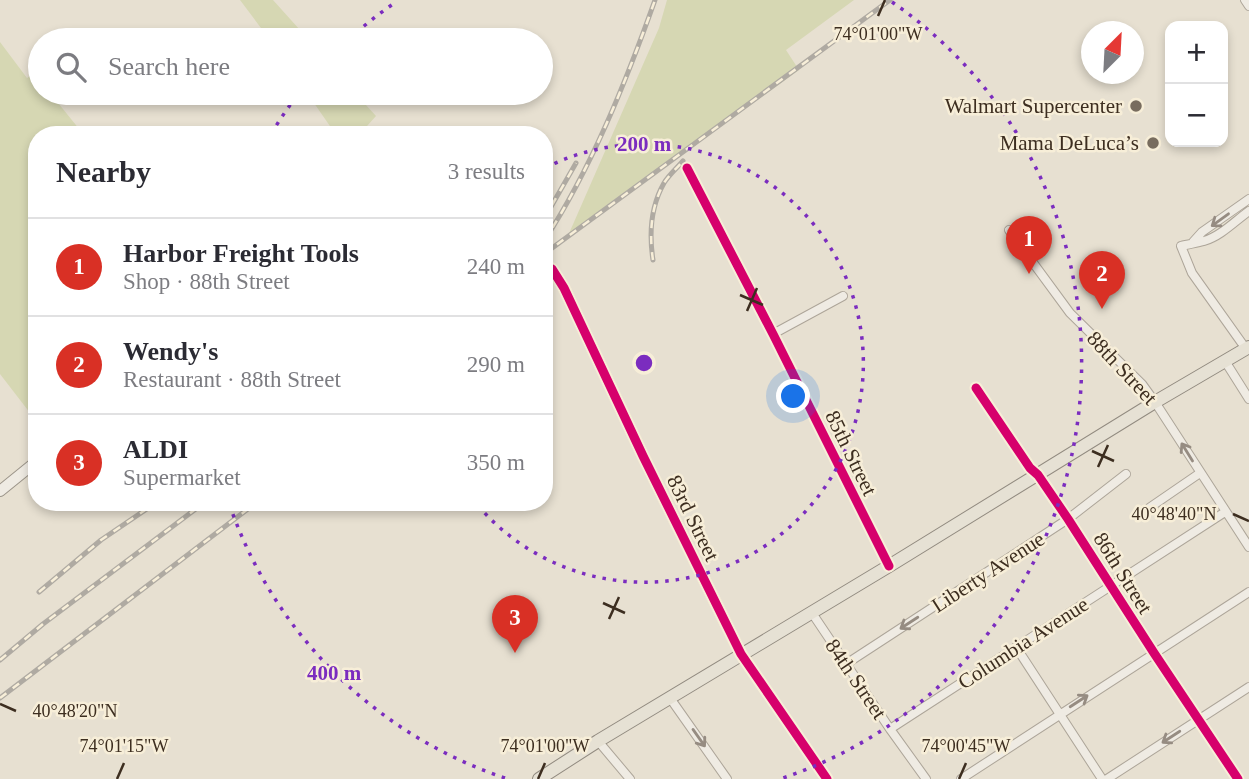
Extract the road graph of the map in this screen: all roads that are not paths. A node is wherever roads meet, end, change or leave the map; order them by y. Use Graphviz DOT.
graph roads {
  1 [pos="1245,0"];
  2 [pos="1249,6"];
  3 [pos="687,169"];
  4 [pos="1249,199"];
  5 [pos="1249,211"];
  6 [pos="1009,230"];
  7 [pos="1193,242"];
  8 [pos="553,271"];
  9 [pos="843,296"];
  10 [pos="773,334"];
  11 [pos="1248,348"];
  12 [pos="1225,360"];
  13 [pos="975,388"];
  14 [pos="1249,399"];
  15 [pos="1155,401"];
  16 [pos="28,468"];
  17 [pos="1200,473"];
  18 [pos="1126,474"];
  19 [pos="1038,475"];
  20 [pos="0,491"];
  21 [pos="1149,508"];
  22 [pos="1225,512"];
  23 [pos="1068,519"];
  24 [pos="1249,547"];
  25 [pos="889,566"];
  26 [pos="1110,587"];
  27 [pos="1249,592"];
  28 [pos="812,613"];
  29 [pos="1016,647"];
  30 [pos="1154,653"];
  31 [pos="740,654"];
  32 [pos="846,664"];
  33 [pos="1249,687"];
  34 [pos="670,698"];
  35 [pos="1059,714"];
  36 [pos="1198,719"];
  37 [pos="890,729"];
  38 [pos="598,741"];
  39 [pos="921,777"];
  40 [pos="539,779"];
  41 [pos="630,779"];
  42 [pos="727,779"];
  43 [pos="827,779"];
  44 [pos="961,779"];
  45 [pos="1104,779"];
  46 [pos="1238,779"];
  1 -- 2 [label="street"];
  3 -- 10 [label="street, 85th Street"];
  4 -- 7 [label="street, one-way"];
  5 -- 7 [label="street"];
  6 -- 15 [label="street, 88th Street"];
  7 -- 11 [label="street"];
  8 -- 31 [label="street, 83rd Street"];
  9 -- 10 [label="street"];
  10 -- 25 [label="street, 85th Street"];
  11 -- 12 [label="main road"];
  12 -- 14 [label="street"];
  12 -- 15 [label="main road"];
  13 -- 19 [label="street, 86th Street"];
  17 -- 15 [label="street, 88th Street, one-way"];
  15 -- 19 [label="main road"];
  16 -- 20 [label="street"];
  17 -- 21 [label="street"];
  17 -- 22 [label="street, 88th Street"];
  18 -- 23 [label="street, Liberty Avenue"];
  19 -- 23 [label="street, 86th Street"];
  19 -- 25 [label="main road"];
  22 -- 24 [label="street, 88th Street"];
  22 -- 26 [label="street, Columbia Avenue"];
  23 -- 26 [label="street, 86th Street"];
  23 -- 32 [label="street, Liberty Avenue, one-way"];
  25 -- 28 [label="main road"];
  26 -- 29 [label="street, Columbia Avenue"];
  26 -- 30 [label="street, 86th Street"];
  27 -- 30 [label="street"];
  28 -- 31 [label="main road"];
  28 -- 32 [label="street, 84th Street"];
  29 -- 35 [label="street"];
  29 -- 37 [label="street, Columbia Avenue"];
  35 -- 30 [label="street, one-way"];
  30 -- 36 [label="street, 86th Street"];
  31 -- 34 [label="main road"];
  31 -- 43 [label="street, 83rd Street"];
  32 -- 37 [label="street, 84th Street"];
  33 -- 36 [label="street"];
  34 -- 38 [label="main road"];
  34 -- 42 [label="street, one-way"];
  35 -- 44 [label="street"];
  35 -- 45 [label="street"];
  36 -- 45 [label="street, one-way"];
  36 -- 46 [label="street, 86th Street"];
  37 -- 39 [label="street, 84th Street"];
  38 -- 40 [label="main road"];
  38 -- 41 [label="street"];
}
